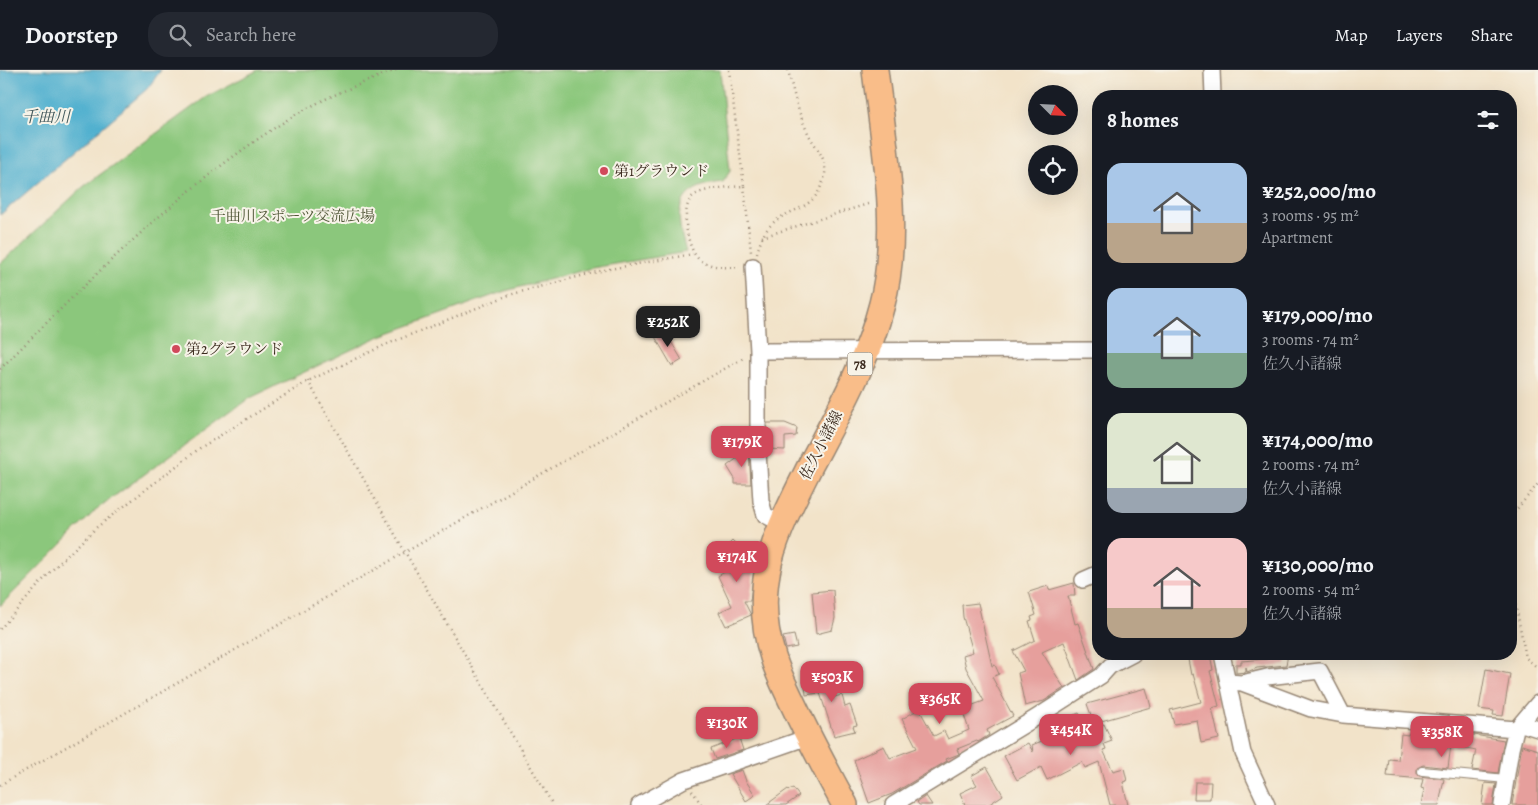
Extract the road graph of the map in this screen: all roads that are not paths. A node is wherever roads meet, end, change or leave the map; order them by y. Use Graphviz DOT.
graph roads {
  1 [pos="875,70"];
  2 [pos="1212,70"];
  3 [pos="1213,90"];
  4 [pos="753,266"];
  5 [pos="867,350"];
  6 [pos="1092,350"];
  7 [pos="758,351"];
  8 [pos="782,524"];
  9 [pos="1092,576"];
  10 [pos="1083,580"];
  11 [pos="1122,660"];
  12 [pos="1225,660"];
  13 [pos="1235,683"];
  14 [pos="1538,703"];
  15 [pos="1343,715"];
  16 [pos="1519,726"];
  17 [pos="1538,729"];
  18 [pos="808,736"];
  19 [pos="1422,770"];
  20 [pos="1506,779"];
  21 [pos="639,805"];
  22 [pos="845,805"];
  23 [pos="893,805"];
  24 [pos="1267,805"];
  25 [pos="1502,805"];
  1 -- 5 [label="main road, 佐久小諸線 / 78"];
  2 -- 3 [label="street"];
  4 -- 7 [label="street"];
  5 -- 6 [label="street"];
  5 -- 7 [label="street"];
  5 -- 8 [label="main road, 佐久小諸線 / 78"];
  7 -- 8 [label="street"];
  8 -- 18 [label="main road, 佐久小諸線 / 78"];
  9 -- 10 [label="street"];
  11 -- 23 [label="street"];
  12 -- 13 [label="street"];
  13 -- 15 [label="street"];
  13 -- 15 [label="street"];
  13 -- 24 [label="street"];
  14 -- 16 [label="street"];
  15 -- 16 [label="street"];
  16 -- 17 [label="street"];
  16 -- 20 [label="street"];
  18 -- 21 [label="street"];
  18 -- 22 [label="main road, 佐久小諸線 / 78"];
  19 -- 20 [label="lane"];
  20 -- 25 [label="street"];
}
